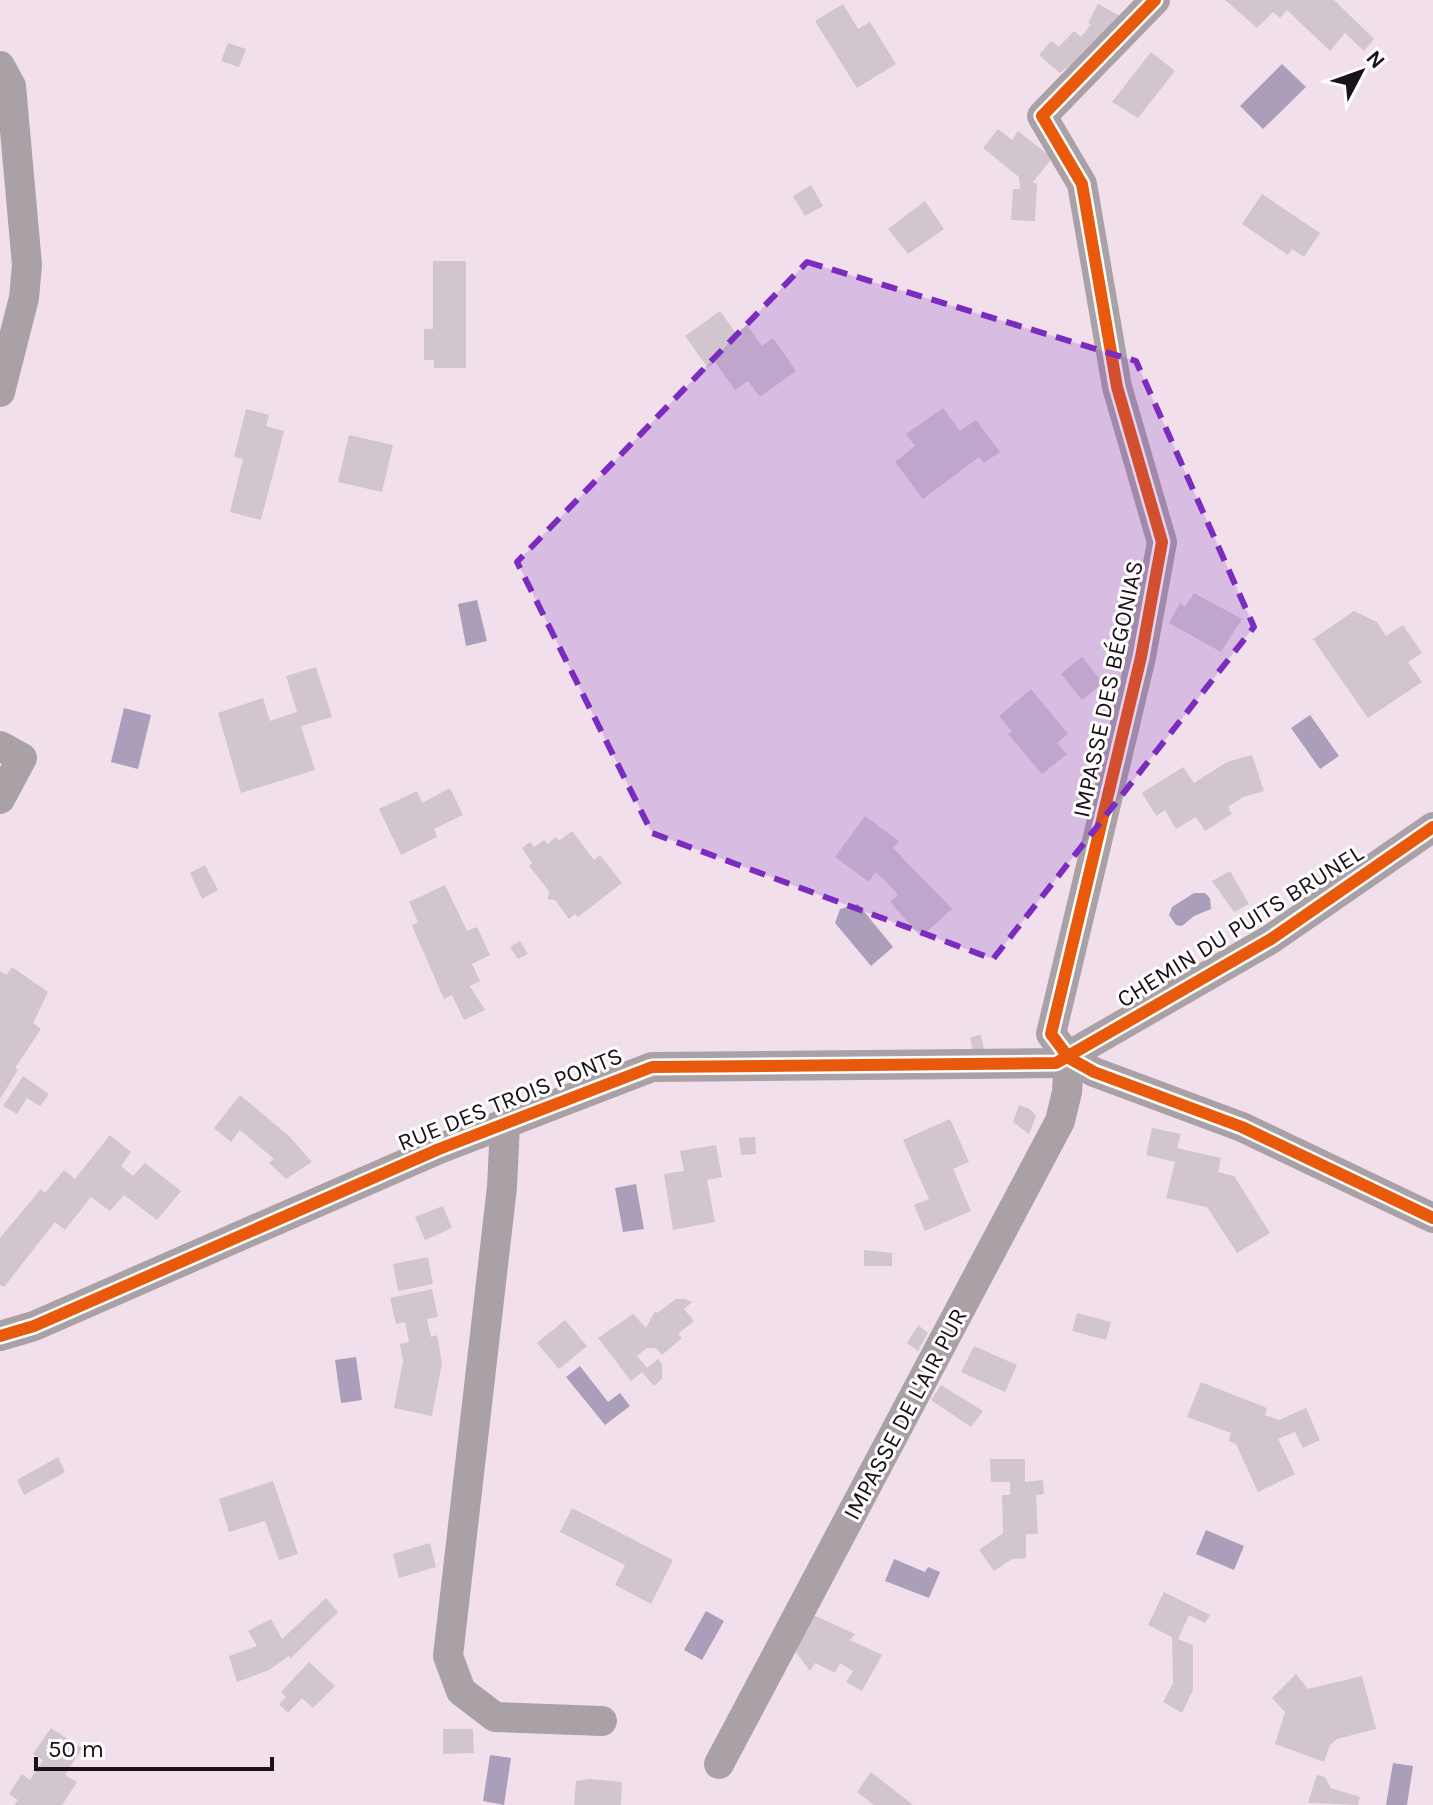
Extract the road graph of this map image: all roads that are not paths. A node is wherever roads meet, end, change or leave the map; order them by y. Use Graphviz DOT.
graph roads {
  1 [pos="1155,0"];
  2 [pos="0,66"];
  3 [pos="0,392"];
  4 [pos="0,746"];
  5 [pos="0,799"];
  6 [pos="1433,827"];
  7 [pos="1069,1058"];
  8 [pos="505,1124"];
  9 [pos="1433,1218"];
  10 [pos="0,1336"];
  11 [pos="602,1721"];
  12 [pos="719,1764"];
  1 -- 7 [label="street, IMPASSE DES BÉGONIAS"];
  2 -- 3 [label="street"];
  4 -- 5 [label="street"];
  6 -- 7 [label="street, CHEMIN DU PUITS BRUNEL"];
  7 -- 8 [label="street, RUE DES TROIS PONTS"];
  7 -- 9 [label="street"];
  7 -- 12 [label="street, IMPASSE DE L'AIR PUR"];
  8 -- 10 [label="street, RUE DES TROIS PONTS"];
  8 -- 11 [label="street"];
}
